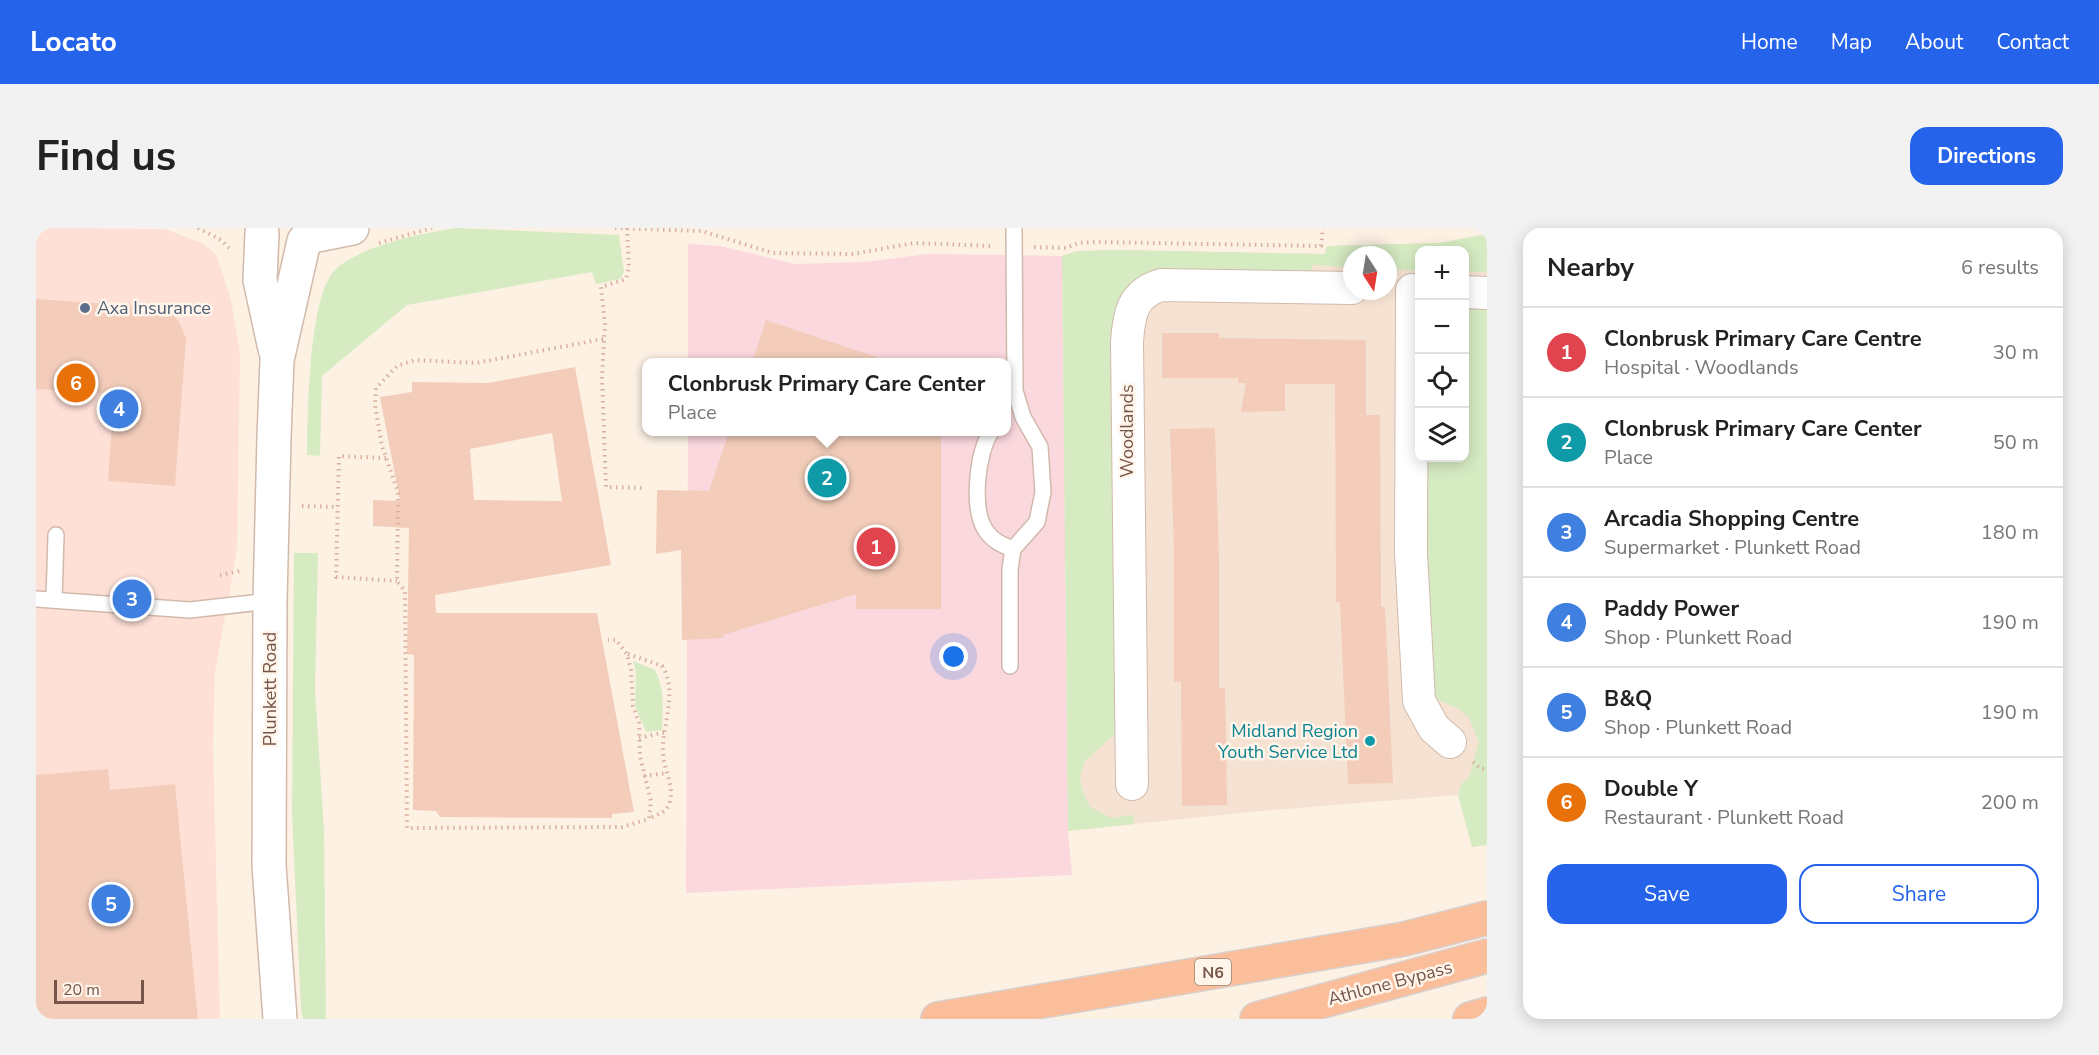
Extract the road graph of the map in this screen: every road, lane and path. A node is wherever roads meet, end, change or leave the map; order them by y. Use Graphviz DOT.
graph roads {
  1 [pos="432,228"];
  2 [pos="615,228"];
  3 [pos="627,228"];
  4 [pos="1014,228"];
  5 [pos="1323,228"];
  6 [pos="260,230"];
  7 [pos="316,234"];
  8 [pos="363,237"];
  9 [pos="1014,247"];
  10 [pos="1343,288"];
  11 [pos="1406,290"];
  12 [pos="1469,292"];
  13 [pos="1487,293"];
  14 [pos="603,339"];
  15 [pos="278,360"];
  16 [pos="1013,411"];
  17 [pos="988,436"];
  18 [pos="386,458"];
  19 [pos="643,488"];
  20 [pos="302,494"];
  21 [pos="302,506"];
  22 [pos="338,507"];
  23 [pos="302,517"];
  24 [pos="56,535"];
  25 [pos="1013,549"];
  26 [pos="397,581"];
  27 [pos="36,599"];
  28 [pos="54,600"];
  29 [pos="270,601"];
  30 [pos="608,640"];
  31 [pos="627,654"];
  32 [pos="1010,666"];
  33 [pos="666,732"];
  34 [pos="639,738"];
  35 [pos="1450,742"];
  36 [pos="668,773"];
  37 [pos="644,776"];
  38 [pos="1132,784"];
  39 [pos="649,819"];
  40 [pos="1487,918"];
  41 [pos="1487,956"];
  42 [pos="1487,1014"];
  43 [pos="280,1019"];
  44 [pos="938,1019"];
  45 [pos="1257,1019"];
  46 [pos="1470,1019"];
  1 -- 8 [label="path"];
  2 -- 3 [label="path"];
  3 -- 9 [label="path"];
  3 -- 14 [label="path"];
  4 -- 9 [label="lane"];
  5 -- 9 [label="path"];
  6 -- 7 [label="street"];
  6 -- 15 [label="street, Plunkett Road"];
  7 -- 8 [label="street"];
  7 -- 15 [label="street, Plunkett Road"];
  9 -- 16 [label="lane"];
  10 -- 38 [label="street, Woodlands"];
  11 -- 35 [label="street"];
  12 -- 13 [label="street"];
  14 -- 18 [label="path"];
  14 -- 19 [label="path"];
  15 -- 29 [label="street, Plunkett Road"];
  16 -- 25 [label="lane"];
  17 -- 25 [label="lane"];
  18 -- 22 [label="path"];
  18 -- 26 [label="path"];
  20 -- 21 [label="path"];
  21 -- 22 [label="path"];
  21 -- 23 [label="path"];
  22 -- 26 [label="path"];
  24 -- 28 [label="lane"];
  25 -- 32 [label="lane"];
  26 -- 39 [label="path"];
  27 -- 28 [label="lane"];
  28 -- 29 [label="lane"];
  29 -- 43 [label="street, Plunkett Road"];
  30 -- 31 [label="path"];
  31 -- 33 [label="path"];
  31 -- 34 [label="path"];
  33 -- 34 [label="path"];
  33 -- 36 [label="path"];
  34 -- 37 [label="path"];
  36 -- 37 [label="path"];
  36 -- 39 [label="path"];
  37 -- 39 [label="path"];
  40 -- 44 [label="highway, N6"];
  41 -- 45 [label="highway, Athlone Bypass"];
  42 -- 46 [label="highway"];
}
